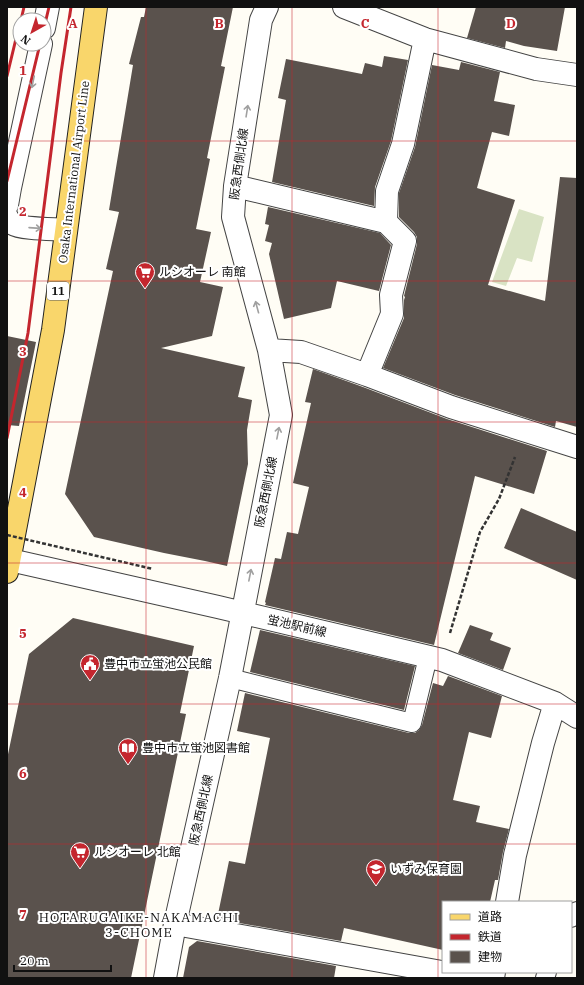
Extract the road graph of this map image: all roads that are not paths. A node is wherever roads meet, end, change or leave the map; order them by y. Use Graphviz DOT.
graph roads {
  1 [pos="96,7"];
  2 [pos="267,7"];
  3 [pos="344,7"];
  4 [pos="425,39"];
  5 [pos="39,52"];
  6 [pos="577,75"];
  7 [pos="235,186"];
  8 [pos="7,205"];
  9 [pos="7,217"];
  10 [pos="386,222"];
  11 [pos="66,230"];
  12 [pos="269,350"];
  13 [pos="367,375"];
  14 [pos="577,447"];
  15 [pos="8,566"];
  16 [pos="242,613"];
  17 [pos="435,659"];
  18 [pos="230,678"];
  19 [pos="555,703"];
  20 [pos="577,717"];
  21 [pos="507,901"];
  22 [pos="175,924"];
  23 [pos="442,972"];
  24 [pos="447,973"];
  25 [pos="165,978"];
  26 [pos="475,978"];
  1 -- 11 [label="main road, Osaka International Airport Line / 11"];
  7 -- 2 [label="street, 阪急西側北線, one-way"];
  3 -- 4 [label="street"];
  4 -- 6 [label="street"];
  4 -- 10 [label="street"];
  5 -- 8 [label="street, one-way"];
  7 -- 10 [label="street"];
  12 -- 7 [label="street, 阪急西側北線, one-way"];
  9 -- 11 [label="street, one-way"];
  10 -- 13 [label="street"];
  11 -- 15 [label="main road, Osaka International Airport Line / 11"];
  12 -- 13 [label="street"];
  16 -- 12 [label="street, 阪急西側北線, one-way"];
  13 -- 14 [label="street"];
  15 -- 16 [label="street, 蛍池駅前線"];
  16 -- 17 [label="street, 蛍池駅前線"];
  16 -- 18 [label="street, 阪急西側北線"];
  17 -- 18 [label="lane"];
  17 -- 19 [label="street, 蛍池駅前線"];
  18 -- 22 [label="street, 阪急西側北線"];
  19 -- 20 [label="street, 蛍池駅前線"];
  19 -- 21 [label="street"];
  22 -- 23 [label="street"];
  22 -- 25 [label="street, 阪急西側北線"];
  24 -- 26 [label="street"];
}
